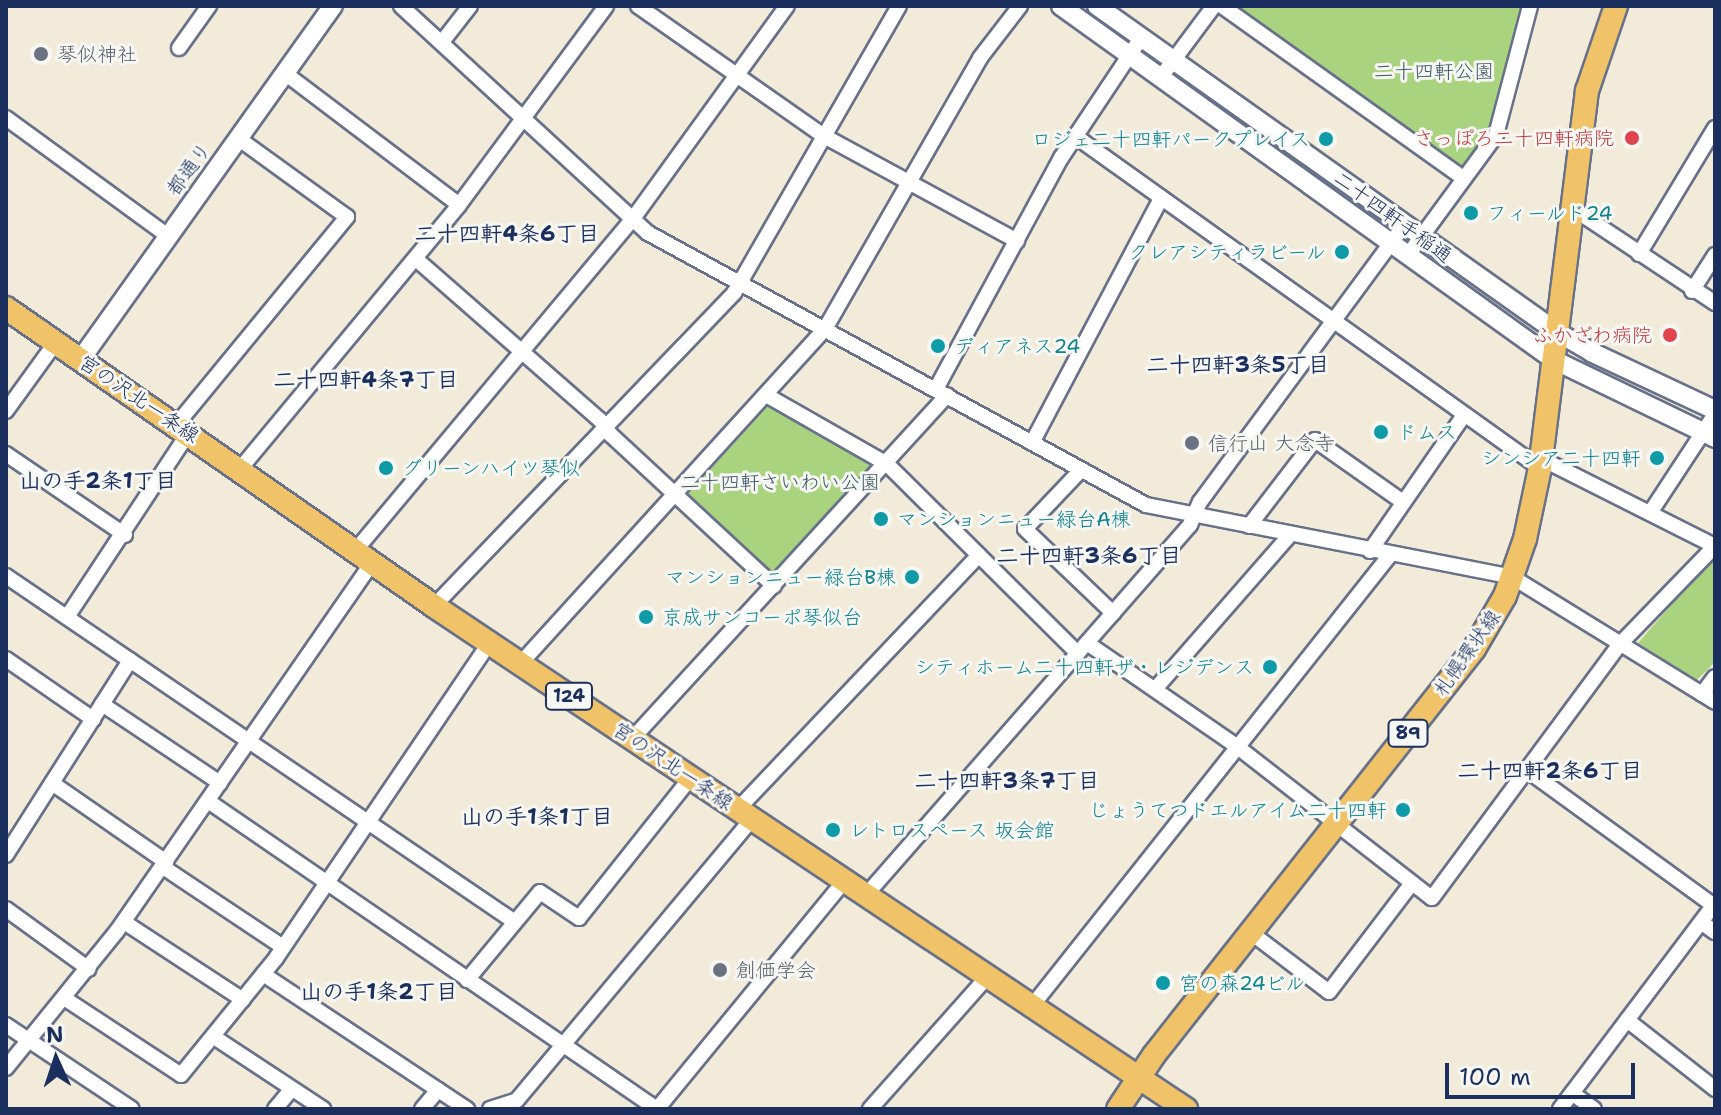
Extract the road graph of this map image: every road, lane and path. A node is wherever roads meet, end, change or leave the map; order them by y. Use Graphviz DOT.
graph roads {
  1 [pos="209,6"];
  2 [pos="333,6"];
  3 [pos="401,6"];
  4 [pos="470,6"];
  5 [pos="606,6"];
  6 [pos="638,6"];
  7 [pos="787,6"];
  8 [pos="899,6"];
  9 [pos="1020,6"];
  10 [pos="1061,6"];
  11 [pos="1097,6"];
  12 [pos="1214,6"];
  13 [pos="1222,6"];
  14 [pos="1530,6"];
  15 [pos="1616,6"];
  16 [pos="1141,38"];
  17 [pos="442,42"];
  18 [pos="179,48"];
  19 [pos="1130,53"];
  20 [pos="1174,61"];
  21 [pos="286,74"];
  22 [pos="736,77"];
  23 [pos="1161,77"];
  24 [pos="6,118"];
  25 [pos="525,120"];
  26 [pos="1715,128"];
  27 [pos="822,135"];
  28 [pos="1075,136"];
  29 [pos="238,138"];
  30 [pos="1463,178"];
  31 [pos="908,184"];
  32 [pos="1161,198"];
  33 [pos="459,205"];
  34 [pos="1572,208"];
  35 [pos="632,220"];
  36 [pos="1404,225"];
  37 [pos="168,236"];
  38 [pos="1421,237"];
  39 [pos="1017,241"];
  40 [pos="1391,242"];
  41 [pos="1639,254"];
  42 [pos="1408,255"];
  43 [pos="1715,255"];
  44 [pos="416,259"];
  45 [pos="740,282"];
  46 [pos="1692,291"];
  47 [pos="1715,303"];
  48 [pos="6,308"];
  49 [pos="1333,322"];
  50 [pos="825,329"];
  51 [pos="1557,332"];
  52 [pos="56,342"];
  53 [pos="521,351"];
  54 [pos="81,359"];
  55 [pos="1554,360"];
  56 [pos="941,392"];
  57 [pos="766,395"];
  58 [pos="6,411"];
  59 [pos="1715,412"];
  60 [pos="1464,415"];
  61 [pos="605,427"];
  62 [pos="183,428"];
  63 [pos="1708,434"];
  64 [pos="1032,443"];
  65 [pos="6,454"];
  66 [pos="1541,463"];
  67 [pos="887,464"];
  68 [pos="240,469"];
  69 [pos="1081,470"];
  70 [pos="674,494"];
  71 [pos="1403,502"];
  72 [pos="1650,513"];
  73 [pos="1194,515"];
  74 [pos="1249,526"];
  75 [pos="125,535"];
  76 [pos="1290,535"];
  77 [pos="1715,546"];
  78 [pos="1370,551"];
  79 [pos="979,555"];
  80 [pos="1390,555"];
  81 [pos="363,557"];
  82 [pos="6,576"];
  83 [pos="1512,577"];
  84 [pos="774,586"];
  85 [pos="434,606"];
  86 [pos="1113,613"];
  87 [pos="67,617"];
  88 [pos="489,643"];
  89 [pos="1621,643"];
  90 [pos="1082,648"];
  91 [pos="6,659"];
  92 [pos="130,660"];
  93 [pos="520,664"];
  94 [pos="1715,677"];
  95 [pos="1156,688"];
  96 [pos="1702,694"];
  97 [pos="1715,702"];
  98 [pos="102,704"];
  99 [pos="93,719"];
  100 [pos="633,738"];
  101 [pos="250,740"];
  102 [pos="1239,748"];
  103 [pos="1527,770"];
  104 [pos="691,777"];
  105 [pos="52,783"];
  106 [pos="220,783"];
  107 [pos="208,801"];
  108 [pos="745,814"];
  109 [pos="368,823"];
  110 [pos="1336,825"];
  111 [pos="6,854"];
  112 [pos="164,864"];
  113 [pos="845,880"];
  114 [pos="1412,883"];
  115 [pos="327,886"];
  116 [pos="866,895"];
  117 [pos="1714,904"];
  118 [pos="6,909"];
  119 [pos="124,922"];
  120 [pos="515,922"];
  121 [pos="1701,922"];
  122 [pos="1250,932"];
  123 [pos="1715,932"];
  124 [pos="283,947"];
  125 [pos="89,969"];
  126 [pos="263,974"];
  127 [pos="988,976"];
  128 [pos="467,980"];
  129 [pos="64,998"];
  130 [pos="243,1000"];
  131 [pos="1032,1006"];
  132 [pos="1627,1020"];
  133 [pos="6,1025"];
  134 [pos="214,1037"];
  135 [pos="28,1041"];
  136 [pos="560,1044"];
  137 [pos="6,1068"];
  138 [pos="1137,1077"];
  139 [pos="292,1089"];
  140 [pos="1715,1089"];
  141 [pos="438,1090"];
  142 [pos="1572,1093"];
  143 [pos="132,1109"];
  144 [pos="275,1109"];
  145 [pos="323,1109"];
  146 [pos="422,1109"];
  147 [pos="467,1109"];
  148 [pos="490,1109"];
  149 [pos="657,1109"];
  150 [pos="870,1109"];
  151 [pos="1118,1109"];
  152 [pos="1186,1109"];
  153 [pos="1560,1109"];
  154 [pos="1594,1109"];
  1 -- 18 [label="street"];
  2 -- 21 [label="street, 都通り"];
  3 -- 17 [label="street"];
  4 -- 17 [label="street"];
  5 -- 25 [label="street"];
  6 -- 22 [label="street"];
  7 -- 22 [label="street"];
  8 -- 27 [label="street"];
  9 -- 31 [label="street"];
  10 -- 19 [label="street, 二十四軒手稲通"];
  11 -- 16 [label="street, 二十四軒手稲通"];
  12 -- 20 [label="street"];
  13 -- 30 [label="street"];
  14 -- 30 [label="street"];
  15 -- 34 [label="main road, 札幌環状線 / 89"];
  16 -- 19 [label="street"];
  16 -- 20 [label="street, 二十四軒手稲通"];
  17 -- 25 [label="street"];
  19 -- 23 [label="street, 二十四軒手稲通"];
  19 -- 28 [label="street"];
  20 -- 23 [label="street"];
  20 -- 36 [label="street, 二十四軒手稲通"];
  21 -- 29 [label="street, 都通り"];
  21 -- 33 [label="street"];
  22 -- 27 [label="street"];
  22 -- 35 [label="street"];
  23 -- 40 [label="street, 二十四軒手稲通"];
  24 -- 37 [label="street"];
  25 -- 33 [label="street"];
  25 -- 35 [label="street"];
  26 -- 41 [label="street"];
  27 -- 31 [label="street"];
  27 -- 45 [label="street"];
  28 -- 32 [label="street"];
  28 -- 39 [label="street"];
  29 -- 37 [label="street, 都通り"];
  29 -- 62 [label="street"];
  30 -- 38 [label="street"];
  31 -- 39 [label="street"];
  31 -- 50 [label="street"];
  32 -- 49 [label="street"];
  32 -- 64 [label="street"];
  33 -- 44 [label="street"];
  34 -- 41 [label="street"];
  34 -- 51 [label="main road, 札幌環状線 / 89"];
  35 -- 45 [label="street"];
  35 -- 53 [label="street"];
  36 -- 38 [label="street, 二十四軒手稲通"];
  36 -- 40 [label="street"];
  37 -- 54 [label="street, 都通り"];
  38 -- 42 [label="street"];
  38 -- 51 [label="street, 二十四軒手稲通"];
  39 -- 56 [label="street"];
  40 -- 42 [label="street, 二十四軒手稲通"];
  40 -- 49 [label="street"];
  41 -- 46 [label="street"];
  42 -- 55 [label="street, 二十四軒手稲通"];
  43 -- 46 [label="street"];
  44 -- 53 [label="street"];
  44 -- 68 [label="street"];
  45 -- 50 [label="street"];
  45 -- 61 [label="street"];
  46 -- 47 [label="street"];
  48 -- 52 [label="main road, 宮の沢北一条線 / 124"];
  49 -- 60 [label="street"];
  49 -- 73 [label="street"];
  50 -- 56 [label="street"];
  50 -- 57 [label="street"];
  51 -- 55 [label="main road, 札幌環状線 / 89"];
  51 -- 59 [label="street, 二十四軒手稲通"];
  52 -- 54 [label="main road, 宮の沢北一条線 / 124"];
  52 -- 58 [label="street"];
  53 -- 61 [label="street"];
  53 -- 81 [label="street"];
  54 -- 62 [label="main road, 宮の沢北一条線 / 124"];
  55 -- 63 [label="street, 二十四軒手稲通"];
  55 -- 66 [label="main road, 札幌環状線 / 89"];
  56 -- 64 [label="street"];
  56 -- 67 [label="street"];
  57 -- 67 [label="street"];
  57 -- 70 [label="street"];
  59 -- 63 [label="street"];
  60 -- 66 [label="street"];
  60 -- 71 [label="street"];
  61 -- 70 [label="street"];
  61 -- 85 [label="street"];
  62 -- 68 [label="main road, 宮の沢北一条線 / 124"];
  62 -- 75 [label="street"];
  63 -- 72 [label="street"];
  64 -- 69 [label="street"];
  65 -- 75 [label="street"];
  66 -- 72 [label="street"];
  66 -- 83 [label="main road, 札幌環状線 / 89"];
  67 -- 79 [label="street"];
  67 -- 84 [label="street"];
  68 -- 81 [label="main road, 宮の沢北一条線 / 124"];
  69 -- 73 [label="street"];
  69 -- 86 [label="street"];
  70 -- 84 [label="street"];
  70 -- 93 [label="street"];
  71 -- 74 [label="street"];
  71 -- 78 [label="street"];
  72 -- 77 [label="street"];
  73 -- 74 [label="street"];
  73 -- 86 [label="street"];
  74 -- 76 [label="street"];
  75 -- 87 [label="street"];
  76 -- 78 [label="street"];
  76 -- 95 [label="street"];
  77 -- 89 [label="street"];
  78 -- 80 [label="street"];
  79 -- 90 [label="street"];
  79 -- 108 [label="street"];
  80 -- 83 [label="street"];
  80 -- 102 [label="street"];
  81 -- 85 [label="main road, 宮の沢北一条線 / 124"];
  81 -- 101 [label="street"];
  82 -- 87 [label="street"];
  83 -- 89 [label="street"];
  83 -- 110 [label="main road, 札幌環状線 / 89"];
  84 -- 100 [label="street"];
  85 -- 88 [label="main road, 宮の沢北一条線 / 124"];
  86 -- 90 [label="street"];
  87 -- 92 [label="street"];
  88 -- 93 [label="main road, 宮の沢北一条線 / 124"];
  88 -- 109 [label="street"];
  89 -- 96 [label="street"];
  89 -- 103 [label="street"];
  90 -- 95 [label="street"];
  90 -- 116 [label="street"];
  91 -- 99 [label="street"];
  92 -- 98 [label="street"];
  92 -- 101 [label="street"];
  93 -- 100 [label="main road, 宮の沢北一条線 / 124"];
  94 -- 96 [label="street"];
  95 -- 102 [label="street"];
  96 -- 97 [label="street"];
  98 -- 99 [label="street"];
  98 -- 106 [label="street"];
  99 -- 105 [label="street"];
  100 -- 104 [label="main road, 宮の沢北一条線 / 124"];
  101 -- 106 [label="street"];
  101 -- 109 [label="street"];
  102 -- 110 [label="street"];
  102 -- 131 [label="street"];
  103 -- 114 [label="street"];
  103 -- 117 [label="street"];
  104 -- 108 [label="main road, 宮の沢北一条線 / 124"];
  104 -- 120 [label="street"];
  105 -- 111 [label="street"];
  105 -- 112 [label="street"];
  106 -- 107 [label="street"];
  107 -- 112 [label="street"];
  107 -- 115 [label="street"];
  108 -- 113 [label="main road, 宮の沢北一条線 / 124"];
  108 -- 136 [label="street"];
  109 -- 115 [label="street"];
  109 -- 120 [label="street"];
  110 -- 114 [label="street"];
  110 -- 122 [label="main road, 札幌環状線 / 89"];
  112 -- 119 [label="street"];
  112 -- 124 [label="street"];
  113 -- 116 [label="main road, 宮の沢北一条線 / 124"];
  113 -- 149 [label="street"];
  114 -- 122 [label="street"];
  115 -- 124 [label="street"];
  115 -- 128 [label="street"];
  116 -- 127 [label="main road, 宮の沢北一条線 / 124"];
  117 -- 121 [label="street"];
  118 -- 125 [label="street"];
  119 -- 125 [label="street"];
  119 -- 130 [label="street"];
  120 -- 128 [label="street"];
  121 -- 123 [label="street"];
  121 -- 132 [label="street"];
  122 -- 138 [label="main road, 札幌環状線 / 89"];
  124 -- 126 [label="street"];
  125 -- 129 [label="street"];
  126 -- 130 [label="street"];
  126 -- 141 [label="street"];
  127 -- 131 [label="main road, 宮の沢北一条線 / 124"];
  127 -- 150 [label="street"];
  128 -- 136 [label="street"];
  129 -- 134 [label="street"];
  129 -- 135 [label="street"];
  130 -- 134 [label="street"];
  131 -- 138 [label="main road, 宮の沢北一条線 / 124"];
  132 -- 140 [label="street"];
  132 -- 142 [label="street"];
  133 -- 135 [label="street"];
  134 -- 139 [label="street"];
  135 -- 137 [label="street"];
  135 -- 143 [label="street"];
  136 -- 148 [label="street"];
  136 -- 149 [label="street"];
  138 -- 151 [label="main road, 札幌環状線 / 89"];
  138 -- 152 [label="main road, 宮の沢北一条線 / 124"];
  139 -- 144 [label="street"];
  139 -- 145 [label="street"];
  141 -- 146 [label="street"];
  141 -- 147 [label="street"];
  142 -- 153 [label="street"];
  142 -- 154 [label="street"];
}
